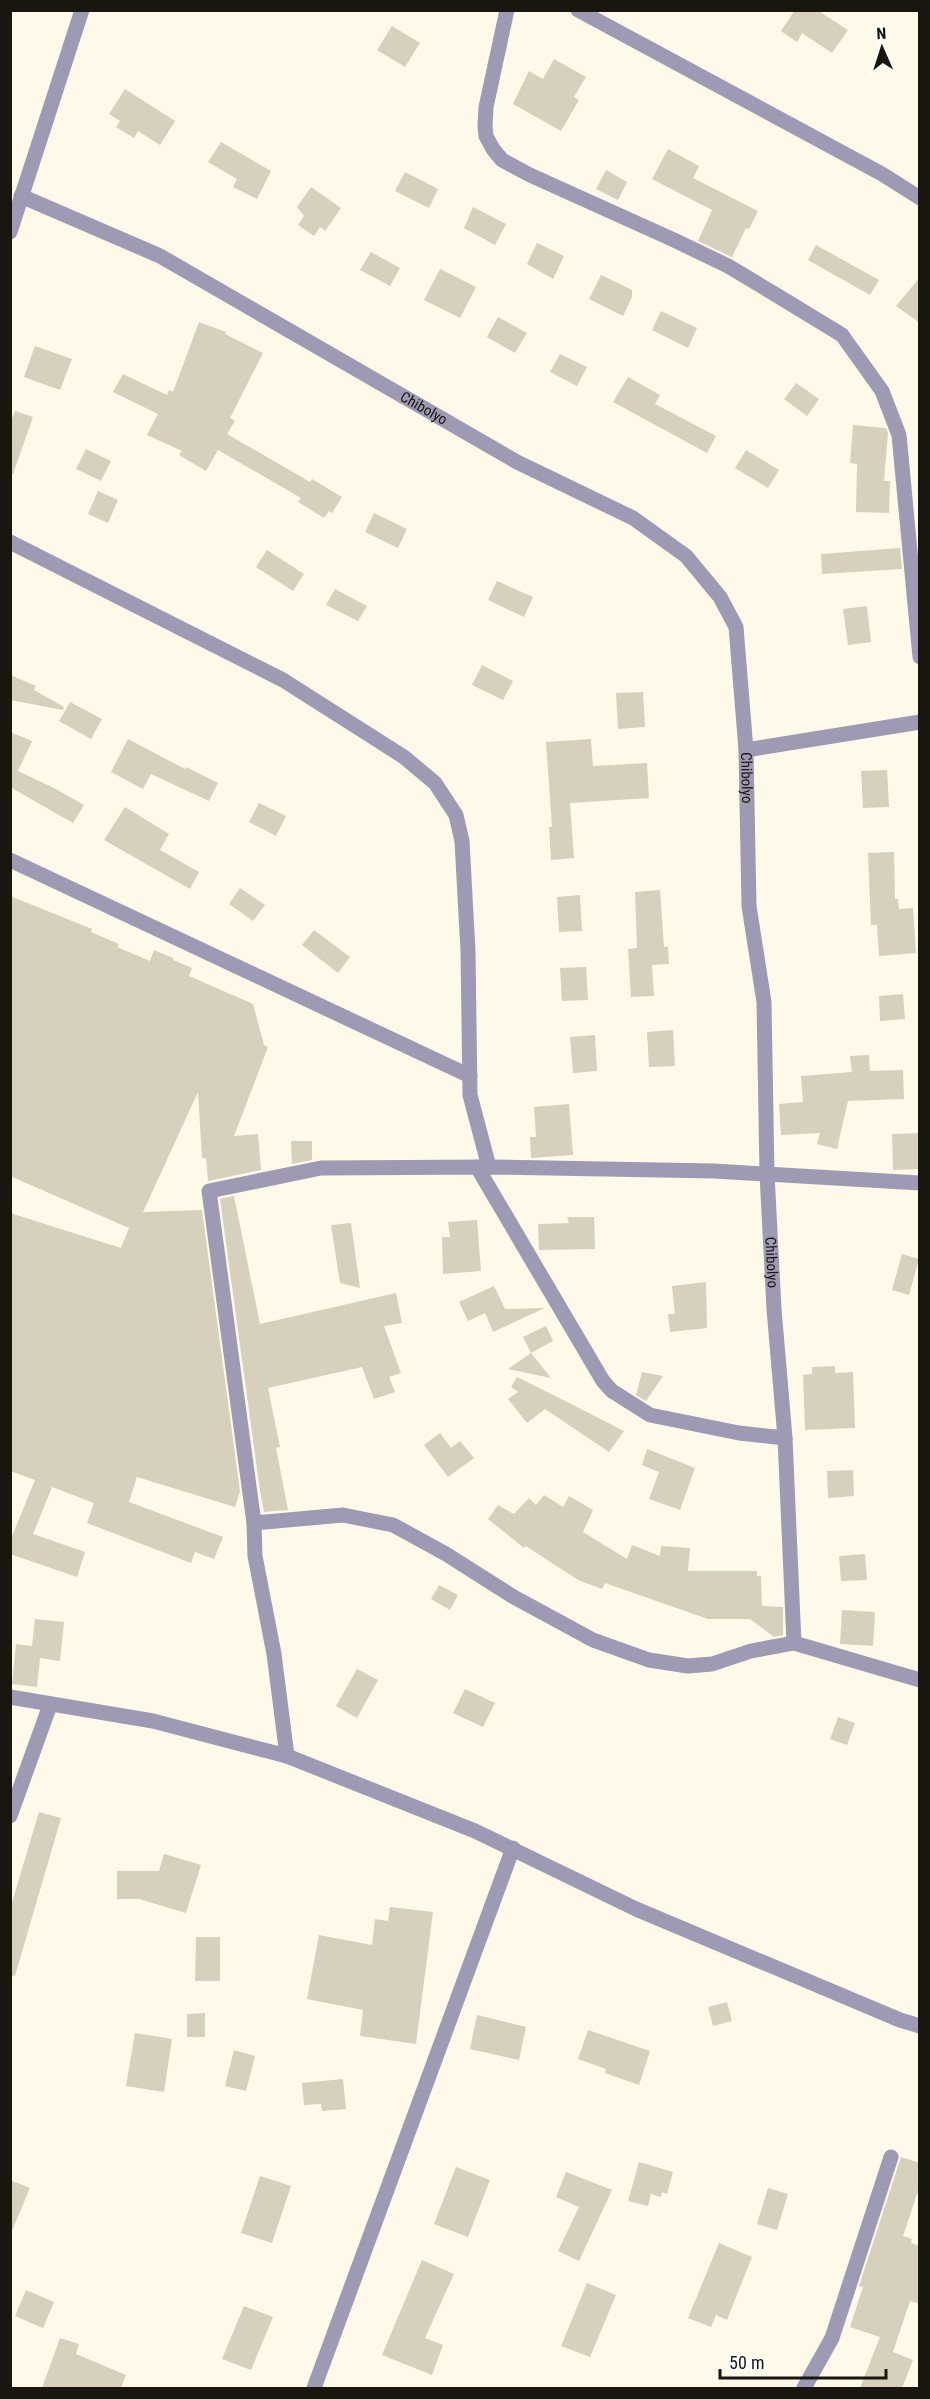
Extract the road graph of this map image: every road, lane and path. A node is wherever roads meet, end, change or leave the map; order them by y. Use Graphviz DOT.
graph roads {
  1 [pos="82,10"];
  2 [pos="507,10"];
  3 [pos="578,10"];
  4 [pos="21,196"];
  5 [pos="920,198"];
  6 [pos="10,232"];
  7 [pos="10,542"];
  8 [pos="920,657"];
  9 [pos="920,722"];
  10 [pos="746,750"];
  11 [pos="10,860"];
  12 [pos="470,1076"];
  13 [pos="483,1167"];
  14 [pos="767,1174"];
  15 [pos="920,1183"];
  16 [pos="785,1438"];
  17 [pos="254,1523"];
  18 [pos="794,1643"];
  19 [pos="920,1680"];
  20 [pos="10,1697"];
  21 [pos="51,1705"];
  22 [pos="287,1756"];
  23 [pos="10,1816"];
  24 [pos="513,1848"];
  25 [pos="920,2026"];
  26 [pos="891,2157"];
  27 [pos="314,2388"];
  28 [pos="804,2388"];
  1 -- 4 [label="street"];
  2 -- 8 [label="street"];
  3 -- 5 [label="street"];
  4 -- 6 [label="street"];
  4 -- 10 [label="street, Chibolyo"];
  7 -- 12 [label="street"];
  9 -- 10 [label="street"];
  10 -- 14 [label="street, Chibolyo"];
  11 -- 12 [label="street"];
  12 -- 13 [label="street"];
  13 -- 14 [label="street"];
  13 -- 16 [label="street"];
  13 -- 17 [label="street"];
  14 -- 15 [label="street"];
  14 -- 16 [label="street, Chibolyo"];
  16 -- 18 [label="street, Chibolyo"];
  17 -- 18 [label="street"];
  17 -- 22 [label="street"];
  18 -- 19 [label="street"];
  20 -- 21 [label="street"];
  21 -- 22 [label="street"];
  21 -- 23 [label="street"];
  22 -- 24 [label="street"];
  24 -- 25 [label="street"];
  24 -- 27 [label="street"];
  26 -- 28 [label="street"];
}
